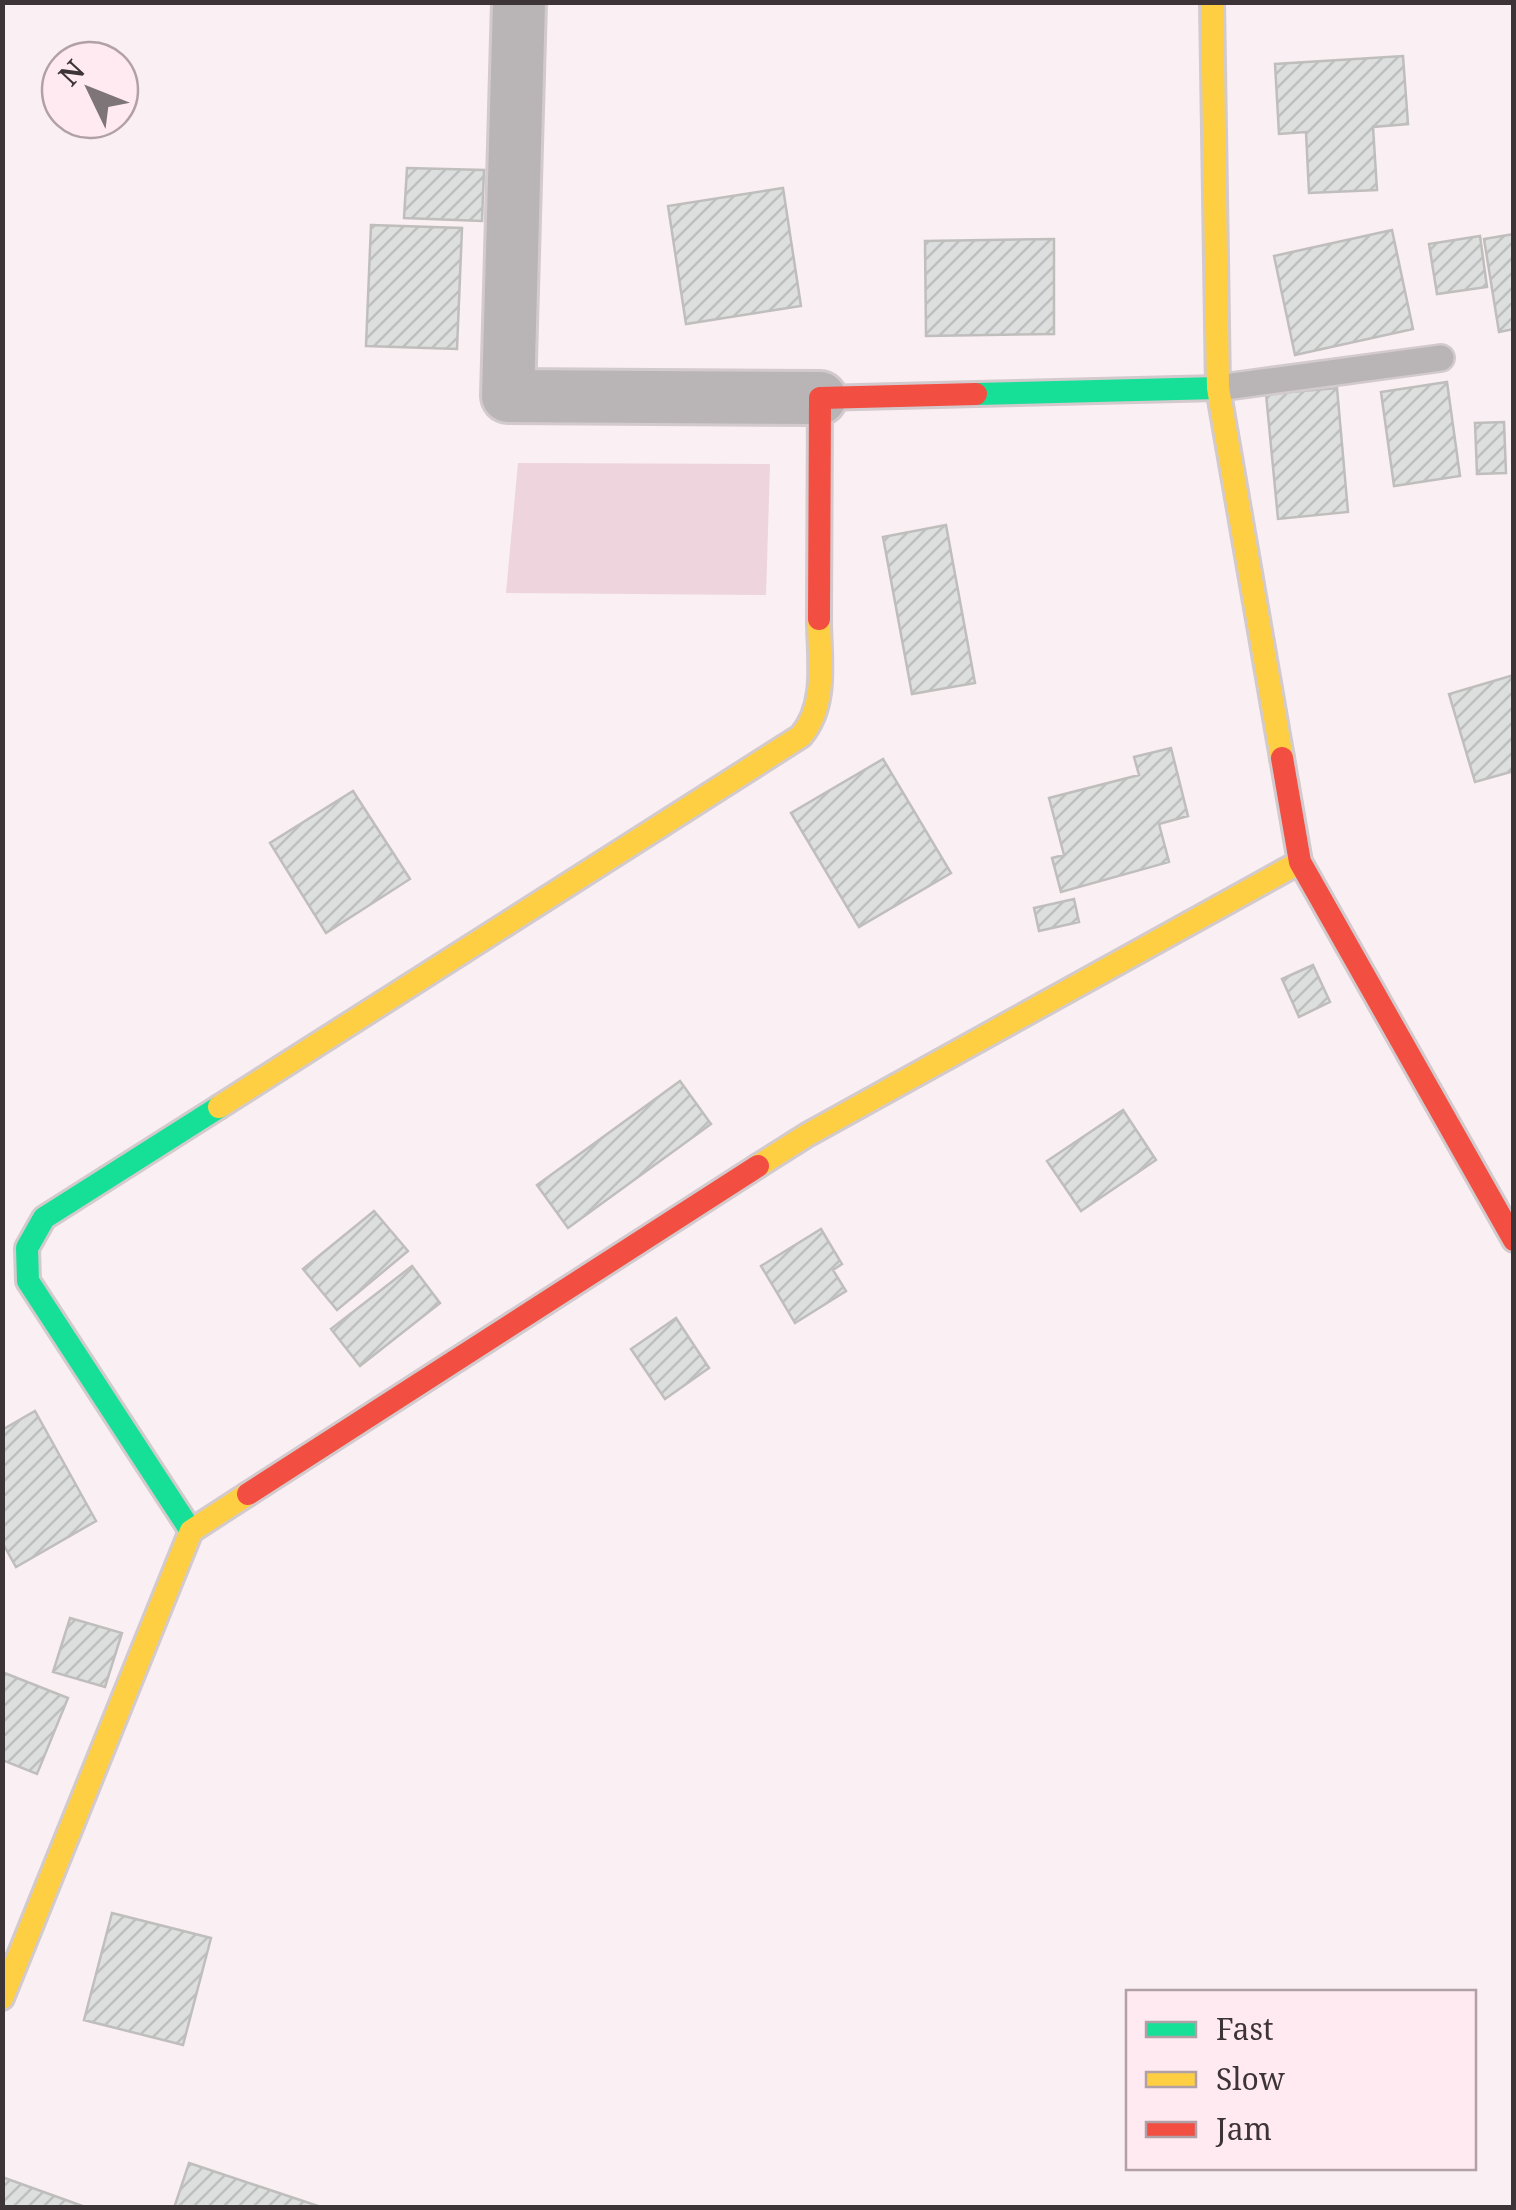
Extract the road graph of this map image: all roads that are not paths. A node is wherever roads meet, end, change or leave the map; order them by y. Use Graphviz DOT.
graph roads {
  1 [pos="518,2"];
  2 [pos="1212,2"];
  3 [pos="1441,358"];
  4 [pos="1218,388"];
  5 [pos="820,398"];
  6 [pos="1300,862"];
  7 [pos="1514,1240"];
  8 [pos="191,1531"];
  9 [pos="2,1998"];
  1 -- 5 [label="street"];
  2 -- 4 [label="street"];
  3 -- 4 [label="lane"];
  4 -- 5 [label="street"];
  4 -- 6 [label="street"];
  5 -- 8 [label="street"];
  6 -- 7 [label="street"];
  6 -- 8 [label="street"];
  8 -- 9 [label="street"];
}
